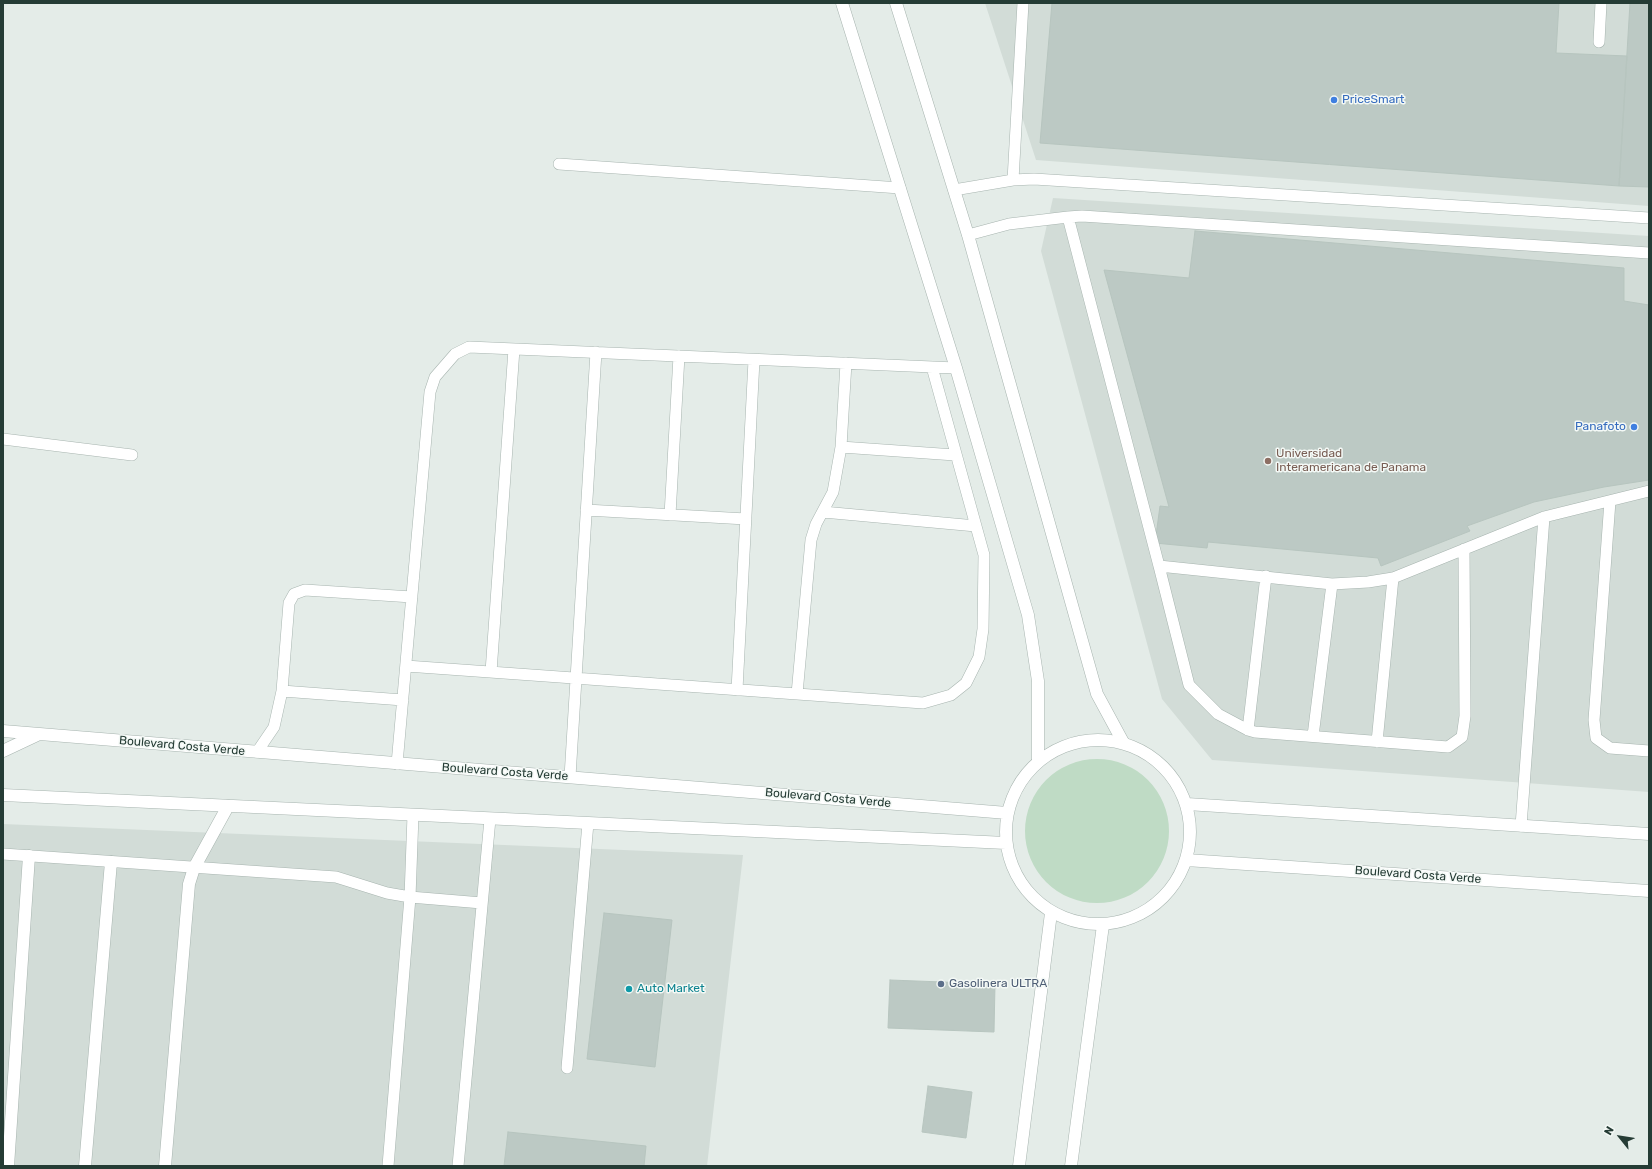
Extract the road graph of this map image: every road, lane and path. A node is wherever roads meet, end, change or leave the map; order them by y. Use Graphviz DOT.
graph roads {
  1 [pos="842,3"];
  2 [pos="896,3"];
  3 [pos="1022,3"];
  4 [pos="1601,3"];
  5 [pos="1599,42"];
  6 [pos="558,164"];
  7 [pos="1013,180"];
  8 [pos="900,188"];
  9 [pos="954,190"];
  10 [pos="1068,217"];
  11 [pos="1649,218"];
  12 [pos="968,235"];
  13 [pos="1649,253"];
  14 [pos="514,349"];
  15 [pos="596,352"];
  16 [pos="679,356"];
  17 [pos="754,360"];
  18 [pos="846,364"];
  19 [pos="932,367"];
  20 [pos="956,368"];
  21 [pos="3,439"];
  22 [pos="841,447"];
  23 [pos="132,454"];
  24 [pos="956,455"];
  25 [pos="1649,491"];
  26 [pos="1610,501"];
  27 [pos="586,510"];
  28 [pos="823,512"];
  29 [pos="670,515"];
  30 [pos="1544,517"];
  31 [pos="746,519"];
  32 [pos="976,526"];
  33 [pos="1464,549"];
  34 [pos="1159,566"];
  35 [pos="1266,576"];
  36 [pos="1393,578"];
  37 [pos="1332,584"];
  38 [pos="412,597"];
  39 [pos="406,666"];
  40 [pos="491,672"];
  41 [pos="576,678"];
  42 [pos="736,690"];
  43 [pos="282,691"];
  44 [pos="797,694"];
  45 [pos="403,700"];
  46 [pos="1248,730"];
  47 [pos="3,731"];
  48 [pos="38,734"];
  49 [pos="1313,736"];
  50 [pos="1123,742"];
  51 [pos="1377,742"];
  52 [pos="3,750"];
  53 [pos="1649,751"];
  54 [pos="257,752"];
  55 [pos="1038,761"];
  56 [pos="397,764"];
  57 [pos="570,777"];
  58 [pos="3,795"];
  59 [pos="1187,804"];
  60 [pos="228,806"];
  61 [pos="1007,812"];
  62 [pos="412,815"];
  63 [pos="490,819"];
  64 [pos="588,823"];
  65 [pos="1521,826"];
  66 [pos="1649,834"];
  67 [pos="1006,843"];
  68 [pos="3,854"];
  69 [pos="29,856"];
  70 [pos="1186,860"];
  71 [pos="111,862"];
  72 [pos="194,868"];
  73 [pos="1649,891"];
  74 [pos="410,897"];
  75 [pos="482,903"];
  76 [pos="1051,913"];
  77 [pos="1103,925"];
  78 [pos="567,1068"];
  79 [pos="8,1166"];
  80 [pos="85,1166"];
  81 [pos="165,1166"];
  82 [pos="388,1166"];
  83 [pos="458,1166"];
  84 [pos="1018,1166"];
  85 [pos="1071,1166"];
  1 -- 8 [label="street"];
  2 -- 9 [label="street"];
  3 -- 7 [label="lane"];
  4 -- 5 [label="lane"];
  6 -- 8 [label="lane"];
  7 -- 9 [label="lane"];
  7 -- 11 [label="lane"];
  8 -- 20 [label="street"];
  9 -- 12 [label="street"];
  10 -- 12 [label="lane"];
  10 -- 13 [label="lane"];
  10 -- 34 [label="lane"];
  12 -- 50 [label="street"];
  14 -- 15 [label="lane"];
  14 -- 38 [label="lane"];
  14 -- 40 [label="lane"];
  15 -- 16 [label="lane"];
  15 -- 27 [label="lane"];
  16 -- 17 [label="lane"];
  16 -- 29 [label="lane"];
  17 -- 18 [label="lane"];
  17 -- 31 [label="lane"];
  18 -- 19 [label="lane"];
  18 -- 22 [label="lane"];
  19 -- 20 [label="lane"];
  19 -- 24 [label="lane"];
  20 -- 55 [label="street"];
  21 -- 23 [label="lane"];
  22 -- 24 [label="lane"];
  22 -- 28 [label="lane"];
  24 -- 32 [label="lane"];
  25 -- 26 [label="lane"];
  26 -- 30 [label="lane"];
  26 -- 53 [label="lane"];
  27 -- 29 [label="lane"];
  27 -- 41 [label="lane"];
  28 -- 32 [label="lane"];
  28 -- 44 [label="lane"];
  29 -- 31 [label="lane"];
  30 -- 33 [label="lane"];
  30 -- 65 [label="lane"];
  31 -- 42 [label="lane"];
  32 -- 44 [label="lane"];
  33 -- 36 [label="lane"];
  33 -- 51 [label="lane"];
  34 -- 35 [label="lane"];
  34 -- 46 [label="lane"];
  35 -- 37 [label="lane"];
  35 -- 46 [label="lane"];
  36 -- 37 [label="lane"];
  36 -- 51 [label="lane"];
  37 -- 49 [label="lane"];
  38 -- 39 [label="lane"];
  38 -- 43 [label="lane"];
  39 -- 40 [label="lane"];
  39 -- 45 [label="lane"];
  40 -- 41 [label="lane"];
  41 -- 42 [label="lane"];
  41 -- 57 [label="lane"];
  42 -- 44 [label="lane"];
  43 -- 45 [label="lane"];
  43 -- 54 [label="lane"];
  45 -- 56 [label="lane"];
  46 -- 49 [label="lane"];
  47 -- 48 [label="street, Boulevard Costa Verde"];
  48 -- 52 [label="street"];
  48 -- 54 [label="street, Boulevard Costa Verde"];
  49 -- 51 [label="lane"];
  50 -- 55 [label="street"];
  50 -- 59 [label="street"];
  54 -- 56 [label="street, Boulevard Costa Verde"];
  55 -- 61 [label="street"];
  56 -- 57 [label="street, Boulevard Costa Verde"];
  57 -- 61 [label="street, Boulevard Costa Verde"];
  58 -- 60 [label="street"];
  59 -- 65 [label="street"];
  59 -- 70 [label="street"];
  60 -- 62 [label="street"];
  60 -- 72 [label="street"];
  61 -- 67 [label="street"];
  62 -- 63 [label="street"];
  62 -- 74 [label="lane"];
  63 -- 64 [label="street"];
  63 -- 75 [label="lane"];
  64 -- 67 [label="street"];
  64 -- 78 [label="lane"];
  65 -- 66 [label="street"];
  67 -- 76 [label="street"];
  68 -- 69 [label="lane"];
  69 -- 71 [label="lane"];
  69 -- 79 [label="street"];
  70 -- 73 [label="street, Boulevard Costa Verde"];
  70 -- 77 [label="street"];
  71 -- 72 [label="lane"];
  71 -- 80 [label="street"];
  72 -- 74 [label="lane"];
  72 -- 81 [label="street"];
  74 -- 75 [label="lane"];
  74 -- 82 [label="lane"];
  75 -- 83 [label="lane"];
  76 -- 77 [label="street"];
  76 -- 84 [label="street"];
  77 -- 85 [label="street"];
}
